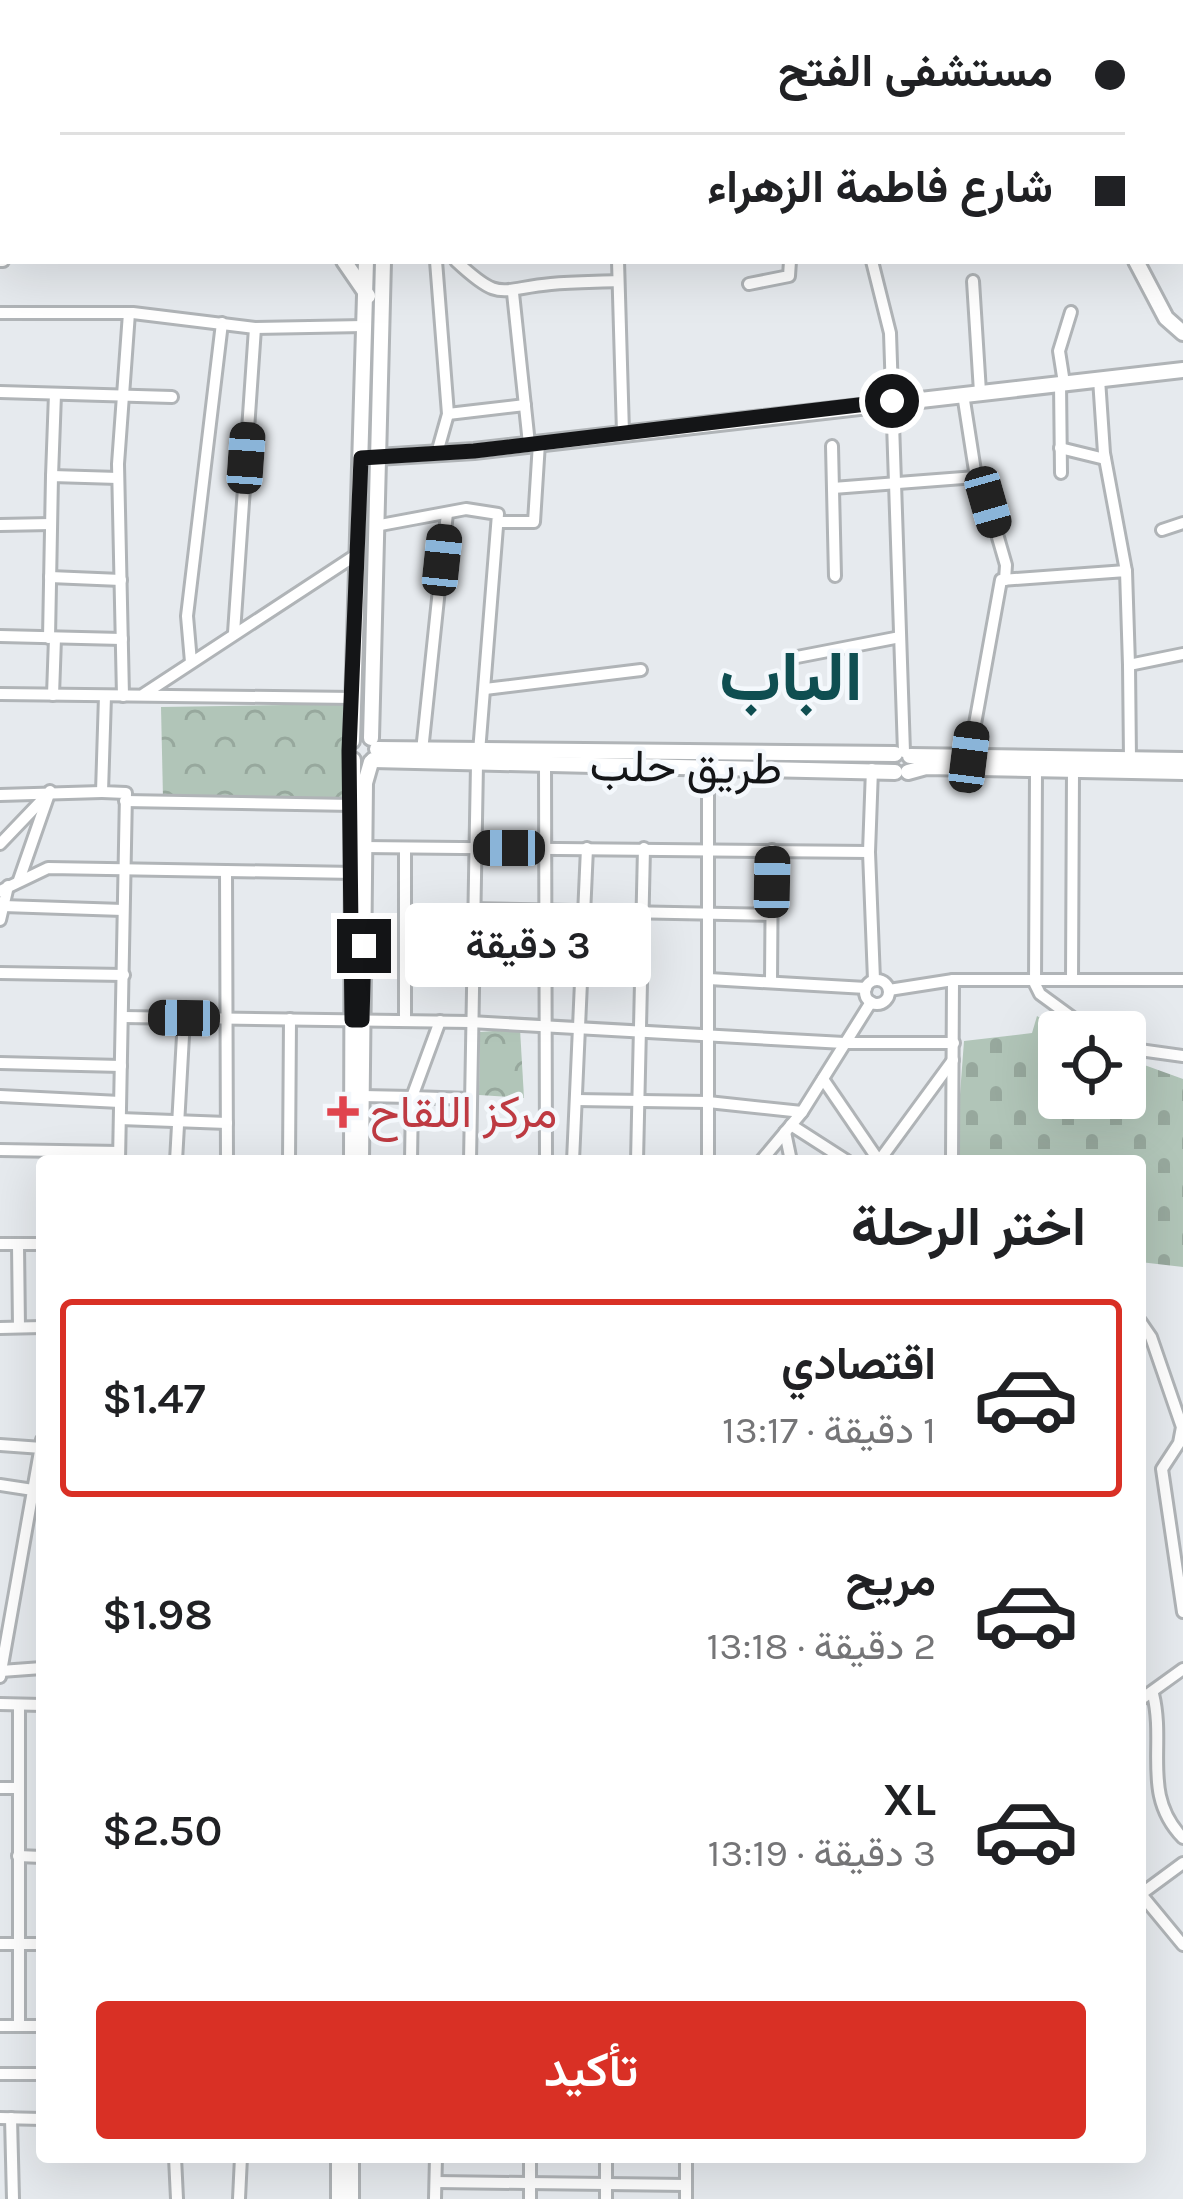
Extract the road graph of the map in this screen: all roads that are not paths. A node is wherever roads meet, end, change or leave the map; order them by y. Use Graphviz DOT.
graph roads {
  1 [pos="346,264"];
  2 [pos="366,264"];
  3 [pos="382,264"];
  4 [pos="436,264"];
  5 [pos="459,264"];
  6 [pos="618,264"];
  7 [pos="790,264"];
  8 [pos="873,264"];
  9 [pos="1138,264"];
  10 [pos="618,281"];
  11 [pos="973,281"];
  12 [pos="749,284"];
  13 [pos="513,293"];
  14 [pos="365,294"];
  15 [pos="381,307"];
  16 [pos="1071,312"];
  17 [pos="0,313"];
  18 [pos="129,313"];
  19 [pos="222,323"];
  20 [pos="364,326"];
  21 [pos="255,328"];
  22 [pos="1183,333"];
  23 [pos="1183,370"];
  24 [pos="1099,379"];
  25 [pos="1062,383"];
  26 [pos="0,392"];
  27 [pos="980,392"];
  28 [pos="55,394"];
  29 [pos="963,394"];
  30 [pos="123,397"];
  31 [pos="172,397"];
  32 [pos="892,401"];
  33 [pos="525,405"];
  34 [pos="448,414"];
  35 [pos="623,433"];
  36 [pos="534,443"];
  37 [pos="832,446"];
  38 [pos="1060,448"];
  39 [pos="437,453"];
  40 [pos="369,458"];
  41 [pos="1105,459"];
  42 [pos="1061,473"];
  43 [pos="52,476"];
  44 [pos="118,478"];
  45 [pos="976,478"];
  46 [pos="895,480"];
  47 [pos="833,488"];
  48 [pos="447,513"];
  49 [pos="499,522"];
  50 [pos="1183,523"];
  51 [pos="51,524"];
  52 [pos="0,525"];
  53 [pos="375,526"];
  54 [pos="1162,530"];
  55 [pos="359,553"];
  56 [pos="1126,571"];
  57 [pos="835,576"];
  58 [pos="50,577"];
  59 [pos="121,580"];
  60 [pos="1005,580"];
  61 [pos="234,632"];
  62 [pos="0,636"];
  63 [pos="900,637"];
  64 [pos="52,638"];
  65 [pos="122,639"];
  66 [pos="1183,654"];
  67 [pos="797,658"];
  68 [pos="191,662"];
  69 [pos="1129,665"];
  70 [pos="641,670"];
  71 [pos="485,689"];
  72 [pos="0,694"];
  73 [pos="53,695"];
  74 [pos="105,696"];
  75 [pos="123,696"];
  76 [pos="141,696"];
  77 [pos="354,698"];
  78 [pos="352,741"];
  79 [pos="422,751"];
  80 [pos="373,752"];
  81 [pos="969,757"];
  82 [pos="478,758"];
  83 [pos="1130,759"];
  84 [pos="353,760"];
  85 [pos="1183,760"];
  86 [pos="902,761"];
  87 [pos="545,765"];
  88 [pos="707,766"];
  89 [pos="872,769"];
  90 [pos="1036,770"];
  91 [pos="1073,770"];
  92 [pos="1183,772"];
  93 [pos="50,791"];
  94 [pos="102,792"];
  95 [pos="0,795"];
  96 [pos="125,801"];
  97 [pos="352,805"];
  98 [pos="0,844"];
  99 [pos="359,847"];
  100 [pos="405,848"];
  101 [pos="473,848"];
  102 [pos="545,848"];
  103 [pos="587,848"];
  104 [pos="644,848"];
  105 [pos="709,849"];
  106 [pos="772,850"];
  107 [pos="868,852"];
  108 [pos="123,870"];
  109 [pos="226,871"];
  110 [pos="359,873"];
  111 [pos="9,886"];
  112 [pos="3,906"];
  113 [pos="472,909"];
  114 [pos="123,910"];
  115 [pos="546,910"];
  116 [pos="584,911"];
  117 [pos="643,912"];
  118 [pos="709,914"];
  119 [pos="771,915"];
  120 [pos="0,920"];
  121 [pos="0,973"];
  122 [pos="124,975"];
  123 [pos="709,980"];
  124 [pos="953,980"];
  125 [pos="1034,980"];
  126 [pos="1072,980"];
  127 [pos="1183,980"];
  128 [pos="771,981"];
  129 [pos="870,984"];
  130 [pos="889,990"];
  131 [pos="871,1002"];
  132 [pos="1063,1011"];
  133 [pos="123,1017"];
  134 [pos="184,1018"];
  135 [pos="228,1018"];
  136 [pos="290,1019"];
  137 [pos="357,1020"];
  138 [pos="405,1021"];
  139 [pos="440,1021"];
  140 [pos="470,1022"];
  141 [pos="548,1026"];
  142 [pos="579,1027"];
  143 [pos="640,1029"];
  144 [pos="709,1034"];
  145 [pos="844,1042"];
  146 [pos="954,1043"];
  147 [pos="1146,1051"];
  148 [pos="1183,1056"];
  149 [pos="955,1058"];
  150 [pos="0,1064"];
  151 [pos="122,1066"];
  152 [pos="823,1079"];
  153 [pos="0,1096"];
  154 [pos="362,1096"];
  155 [pos="412,1096"];
  156 [pos="470,1099"];
  157 [pos="576,1100"];
  158 [pos="121,1102"];
  159 [pos="708,1102"];
  160 [pos="638,1103"];
  161 [pos="802,1112"];
  162 [pos="120,1119"];
  163 [pos="178,1123"];
  164 [pos="227,1123"];
  165 [pos="788,1129"];
  166 [pos="0,1150"];
  167 [pos="41,1155"];
  168 [pos="119,1155"];
  169 [pos="176,1155"];
  170 [pos="226,1155"];
  171 [pos="289,1155"];
  172 [pos="352,1155"];
  173 [pos="361,1155"];
  174 [pos="411,1155"];
  175 [pos="470,1155"];
  176 [pos="546,1155"];
  177 [pos="573,1155"];
  178 [pos="638,1155"];
  179 [pos="708,1155"];
  180 [pos="766,1155"];
  181 [pos="790,1155"];
  182 [pos="836,1155"];
  183 [pos="875,1155"];
  184 [pos="883,1155"];
  185 [pos="952,1155"];
  186 [pos="0,1244"];
  187 [pos="18,1244"];
  188 [pos="36,1244"];
  189 [pos="36,1327"];
  190 [pos="0,1328"];
  191 [pos="19,1328"];
  192 [pos="1146,1330"];
  193 [pos="0,1444"];
  194 [pos="36,1445"];
  195 [pos="1183,1454"];
  196 [pos="1166,1456"];
  197 [pos="36,1475"];
  198 [pos="0,1485"];
  199 [pos="33,1490"];
  200 [pos="1183,1612"];
  201 [pos="4,1620"];
  202 [pos="36,1669"];
  203 [pos="1183,1669"];
  204 [pos="0,1674"];
  205 [pos="1153,1694"];
  206 [pos="1146,1697"];
  207 [pos="0,1704"];
  208 [pos="19,1705"];
  209 [pos="36,1705"];
  210 [pos="0,1788"];
  211 [pos="19,1788"];
  212 [pos="1183,1838"];
  213 [pos="18,1856"];
  214 [pos="36,1857"];
  215 [pos="1183,1863"];
  216 [pos="1146,1889"];
  217 [pos="1146,1899"];
  218 [pos="0,1944"];
  219 [pos="19,1944"];
  220 [pos="36,1944"];
  221 [pos="1183,1945"];
  222 [pos="0,2026"];
  223 [pos="19,2026"];
  224 [pos="36,2026"];
  225 [pos="0,2074"];
  226 [pos="36,2074"];
  227 [pos="5,2118"];
  228 [pos="36,2119"];
  229 [pos="175,2163"];
  230 [pos="242,2163"];
  231 [pos="339,2163"];
  232 [pos="351,2163"];
  233 [pos="436,2163"];
  234 [pos="530,2163"];
  235 [pos="606,2163"];
  236 [pos="686,2163"];
  237 [pos="436,2182"];
  238 [pos="530,2183"];
  239 [pos="607,2184"];
  240 [pos="686,2185"];
  241 [pos="13,2199"];
  242 [pos="177,2199"];
  243 [pos="239,2199"];
  244 [pos="338,2199"];
  245 [pos="351,2199"];
  246 [pos="435,2199"];
  247 [pos="530,2199"];
  248 [pos="606,2199"];
  249 [pos="686,2199"];
  1 -- 14 [label="main road"];
  2 -- 14 [label="main road"];
  3 -- 15 [label="main road"];
  4 -- 34 [label="street"];
  5 -- 13 [label="street"];
  6 -- 10 [label="street"];
  7 -- 12 [label="street"];
  8 -- 32 [label="street"];
  9 -- 22 [label="main road"];
  10 -- 13 [label="street"];
  10 -- 35 [label="street"];
  11 -- 27 [label="street"];
  13 -- 33 [label="street"];
  14 -- 15 [label="main road"];
  14 -- 20 [label="main road"];
  15 -- 40 [label="main road"];
  16 -- 25 [label="street"];
  17 -- 18 [label="street"];
  18 -- 19 [label="street"];
  18 -- 30 [label="street"];
  19 -- 21 [label="street"];
  19 -- 68 [label="street"];
  20 -- 21 [label="street"];
  20 -- 40 [label="main road"];
  21 -- 61 [label="street"];
  23 -- 24 [label="main road"];
  24 -- 25 [label="main road"];
  24 -- 41 [label="street"];
  25 -- 27 [label="main road"];
  25 -- 38 [label="street"];
  26 -- 28 [label="street"];
  27 -- 29 [label="main road"];
  28 -- 30 [label="street"];
  28 -- 43 [label="street"];
  29 -- 32 [label="main road"];
  29 -- 45 [label="street"];
  30 -- 31 [label="street"];
  30 -- 44 [label="street"];
  32 -- 35 [label="main road"];
  32 -- 46 [label="street"];
  33 -- 34 [label="street"];
  33 -- 36 [label="street"];
  34 -- 39 [label="street"];
  35 -- 36 [label="main road"];
  36 -- 39 [label="main road"];
  36 -- 49 [label="street"];
  37 -- 47 [label="street"];
  38 -- 41 [label="street"];
  38 -- 42 [label="street"];
  39 -- 40 [label="main road"];
  40 -- 53 [label="main road"];
  40 -- 55 [label="main road"];
  41 -- 56 [label="street"];
  43 -- 44 [label="street"];
  43 -- 51 [label="street"];
  44 -- 59 [label="street"];
  45 -- 46 [label="street"];
  45 -- 60 [label="street"];
  46 -- 47 [label="street"];
  46 -- 63 [label="street"];
  47 -- 57 [label="street"];
  48 -- 49 [label="street"];
  48 -- 53 [label="street"];
  48 -- 79 [label="street"];
  49 -- 71 [label="street"];
  50 -- 54 [label="street"];
  51 -- 52 [label="street"];
  51 -- 58 [label="street"];
  53 -- 80 [label="main road"];
  55 -- 61 [label="street"];
  55 -- 77 [label="main road"];
  56 -- 60 [label="street"];
  56 -- 69 [label="street"];
  58 -- 59 [label="street"];
  58 -- 64 [label="street"];
  59 -- 65 [label="street"];
  60 -- 81 [label="street"];
  61 -- 68 [label="street"];
  62 -- 64 [label="street"];
  63 -- 67 [label="street"];
  63 -- 86 [label="street"];
  64 -- 65 [label="street"];
  64 -- 73 [label="street"];
  65 -- 75 [label="street"];
  66 -- 69 [label="street"];
  68 -- 76 [label="street"];
  69 -- 83 [label="street"];
  70 -- 71 [label="street"];
  71 -- 82 [label="street"];
  72 -- 73 [label="street"];
  73 -- 74 [label="street"];
  74 -- 75 [label="street"];
  74 -- 94 [label="street"];
  75 -- 76 [label="street"];
  76 -- 77 [label="street"];
  77 -- 78 [label="main road"];
  78 -- 80 [label="main road"];
  78 -- 84 [label="main road"];
  79 -- 80 [label="main road"];
  79 -- 82 [label="main road"];
  80 -- 82 [label="main road"];
  80 -- 84 [label="main road"];
  80 -- 99 [label="main road"];
  81 -- 83 [label="main road"];
  81 -- 86 [label="main road"];
  82 -- 86 [label="main road"];
  82 -- 87 [label="main road, طريق حلب"];
  82 -- 101 [label="street"];
  83 -- 85 [label="main road"];
  84 -- 97 [label="main road"];
  86 -- 89 [label="main road, طريق حلب"];
  86 -- 90 [label="main road, طريق حلب"];
  87 -- 88 [label="main road, طريق حلب"];
  87 -- 102 [label="street"];
  88 -- 89 [label="main road, طريق حلب"];
  88 -- 105 [label="street"];
  89 -- 107 [label="street"];
  90 -- 91 [label="main road, طريق حلب"];
  90 -- 125 [label="street"];
  91 -- 92 [label="main road, طريق حلب"];
  91 -- 126 [label="street"];
  93 -- 94 [label="street"];
  93 -- 95 [label="street"];
  93 -- 98 [label="street"];
  93 -- 111 [label="street"];
  94 -- 96 [label="street"];
  96 -- 97 [label="street"];
  96 -- 108 [label="street"];
  97 -- 99 [label="main road"];
  99 -- 100 [label="street"];
  99 -- 110 [label="main road"];
  100 -- 101 [label="street"];
  100 -- 138 [label="street"];
  101 -- 102 [label="street"];
  101 -- 113 [label="street"];
  102 -- 103 [label="street"];
  102 -- 115 [label="street"];
  103 -- 104 [label="street"];
  103 -- 116 [label="street"];
  104 -- 105 [label="street"];
  104 -- 117 [label="street"];
  105 -- 106 [label="street"];
  105 -- 118 [label="street"];
  106 -- 107 [label="street"];
  106 -- 119 [label="street"];
  107 -- 129 [label="street"];
  108 -- 109 [label="street"];
  108 -- 111 [label="street"];
  108 -- 114 [label="street"];
  109 -- 110 [label="street"];
  109 -- 135 [label="street"];
  110 -- 137 [label="main road"];
  111 -- 112 [label="street"];
  112 -- 114 [label="street"];
  112 -- 120 [label="street"];
  113 -- 115 [label="street"];
  113 -- 140 [label="street"];
  114 -- 122 [label="street"];
  115 -- 116 [label="street"];
  115 -- 141 [label="street"];
  116 -- 117 [label="street"];
  116 -- 142 [label="street"];
  117 -- 118 [label="street"];
  117 -- 143 [label="street"];
  118 -- 119 [label="street"];
  118 -- 123 [label="street"];
  119 -- 128 [label="street"];
  121 -- 122 [label="street"];
  122 -- 133 [label="street"];
  123 -- 128 [label="street"];
  123 -- 144 [label="street"];
  124 -- 125 [label="street"];
  124 -- 130 [label="street"];
  124 -- 146 [label="street"];
  125 -- 126 [label="street"];
  125 -- 132 [label="street"];
  126 -- 127 [label="street"];
  128 -- 129 [label="street"];
  129 -- 130 [label="street"];
  129 -- 131 [label="street"];
  130 -- 131 [label="street"];
  131 -- 145 [label="street"];
  133 -- 134 [label="street"];
  133 -- 151 [label="street"];
  134 -- 135 [label="street"];
  134 -- 163 [label="street"];
  135 -- 136 [label="street"];
  135 -- 164 [label="street"];
  136 -- 137 [label="street"];
  136 -- 171 [label="street"];
  137 -- 138 [label="street"];
  137 -- 154 [label="main road"];
  137 -- 172 [label="main road"];
  138 -- 139 [label="street"];
  139 -- 140 [label="street"];
  139 -- 155 [label="street"];
  140 -- 141 [label="street"];
  140 -- 156 [label="street"];
  141 -- 142 [label="street"];
  141 -- 176 [label="street"];
  142 -- 143 [label="street"];
  142 -- 157 [label="street"];
  143 -- 144 [label="street"];
  143 -- 160 [label="street"];
  144 -- 145 [label="street"];
  144 -- 159 [label="street"];
  145 -- 146 [label="street"];
  145 -- 152 [label="street"];
  146 -- 149 [label="street"];
  147 -- 148 [label="street"];
  149 -- 184 [label="street"];
  149 -- 185 [label="street"];
  150 -- 151 [label="street"];
  151 -- 158 [label="street"];
  152 -- 161 [label="street"];
  152 -- 183 [label="street"];
  153 -- 158 [label="street"];
  154 -- 155 [label="street"];
  154 -- 173 [label="main road"];
  155 -- 156 [label="street"];
  155 -- 174 [label="street"];
  156 -- 175 [label="street"];
  157 -- 160 [label="street"];
  157 -- 177 [label="street"];
  158 -- 162 [label="street"];
  159 -- 160 [label="street"];
  159 -- 161 [label="street"];
  159 -- 179 [label="street"];
  160 -- 178 [label="street"];
  161 -- 165 [label="street"];
  162 -- 163 [label="street"];
  162 -- 168 [label="street"];
  163 -- 164 [label="street"];
  163 -- 169 [label="street"];
  164 -- 170 [label="street"];
  165 -- 180 [label="street"];
  165 -- 181 [label="street"];
  165 -- 182 [label="street"];
  166 -- 167 [label="street"];
  186 -- 187 [label="street"];
  187 -- 188 [label="street"];
  187 -- 191 [label="street"];
  189 -- 191 [label="street"];
  190 -- 191 [label="street"];
  192 -- 196 [label="street"];
  193 -- 194 [label="street"];
  195 -- 196 [label="street"];
  196 -- 200 [label="street"];
  197 -- 199 [label="street"];
  198 -- 199 [label="street"];
  199 -- 201 [label="street"];
  201 -- 204 [label="street"];
  202 -- 204 [label="street"];
  203 -- 205 [label="street"];
  205 -- 206 [label="street"];
  205 -- 212 [label="street"];
  207 -- 208 [label="street"];
  208 -- 209 [label="street"];
  208 -- 211 [label="street"];
  210 -- 211 [label="street"];
  211 -- 213 [label="street"];
  213 -- 214 [label="street"];
  213 -- 219 [label="street"];
  215 -- 216 [label="street"];
  217 -- 221 [label="street"];
  218 -- 219 [label="street"];
  219 -- 220 [label="street"];
  219 -- 223 [label="street"];
  222 -- 223 [label="street"];
  223 -- 224 [label="street"];
  225 -- 226 [label="street"];
  227 -- 228 [label="street"];
  227 -- 241 [label="street"];
  229 -- 242 [label="street"];
  230 -- 243 [label="street"];
  231 -- 244 [label="main road"];
  232 -- 245 [label="main road"];
  233 -- 237 [label="street"];
  234 -- 238 [label="street"];
  235 -- 239 [label="street"];
  236 -- 240 [label="street"];
  237 -- 238 [label="street"];
  237 -- 246 [label="street"];
  238 -- 239 [label="street"];
  238 -- 247 [label="street"];
  239 -- 240 [label="street"];
  239 -- 248 [label="street"];
  240 -- 249 [label="street"];
}
